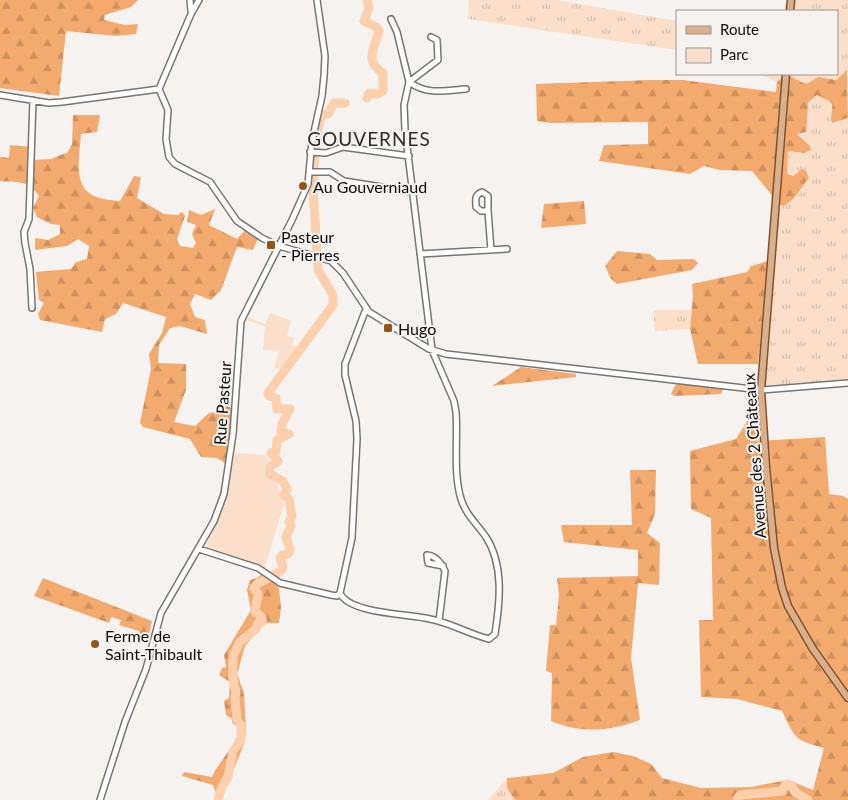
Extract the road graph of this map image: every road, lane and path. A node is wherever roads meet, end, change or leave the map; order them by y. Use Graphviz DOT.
graph roads {
  1 [pos="190,0"];
  2 [pos="199,0"];
  3 [pos="317,0"];
  4 [pos="190,14"];
  5 [pos="391,19"];
  6 [pos="431,37"];
  7 [pos="786,75"];
  8 [pos="408,82"];
  9 [pos="159,89"];
  10 [pos="466,89"];
  11 [pos="0,96"];
  12 [pos="33,100"];
  13 [pos="313,152"];
  14 [pos="409,156"];
  15 [pos="312,172"];
  16 [pos="413,192"];
  17 [pos="488,211"];
  18 [pos="279,246"];
  19 [pos="507,249"];
  20 [pos="491,250"];
  21 [pos="420,254"];
  22 [pos="32,308"];
  23 [pos="366,309"];
  24 [pos="432,350"];
  25 [pos="848,384"];
  26 [pos="761,390"];
  27 [pos="199,549"];
  28 [pos="443,566"];
  29 [pos="340,593"];
  30 [pos="439,621"];
  31 [pos="848,698"];
  32 [pos="100,800"];
  1 -- 4 [label="street"];
  2 -- 4 [label="street"];
  3 -- 13 [label="street, Rue Pasteur"];
  4 -- 9 [label="street"];
  5 -- 8 [label="street"];
  6 -- 8 [label="street"];
  7 -- 26 [label="main road, Avenue des 2 Châteaux"];
  8 -- 10 [label="street"];
  8 -- 14 [label="street"];
  9 -- 12 [label="street"];
  9 -- 18 [label="street"];
  11 -- 12 [label="street"];
  12 -- 22 [label="street"];
  13 -- 14 [label="street"];
  13 -- 15 [label="street, Rue Pasteur"];
  14 -- 16 [label="street"];
  15 -- 16 [label="street"];
  15 -- 18 [label="street, Rue Pasteur"];
  16 -- 21 [label="street"];
  17 -- 20 [label="street"];
  18 -- 23 [label="street"];
  18 -- 27 [label="street, Rue Pasteur"];
  19 -- 20 [label="street"];
  20 -- 21 [label="street"];
  21 -- 24 [label="street"];
  23 -- 24 [label="street"];
  23 -- 29 [label="street"];
  24 -- 26 [label="street"];
  24 -- 30 [label="street"];
  25 -- 26 [label="street"];
  26 -- 31 [label="main road, Avenue des 2 Châteaux"];
  27 -- 29 [label="street"];
  27 -- 32 [label="street, Rue Pasteur"];
  28 -- 30 [label="street"];
  29 -- 30 [label="street"];
}
